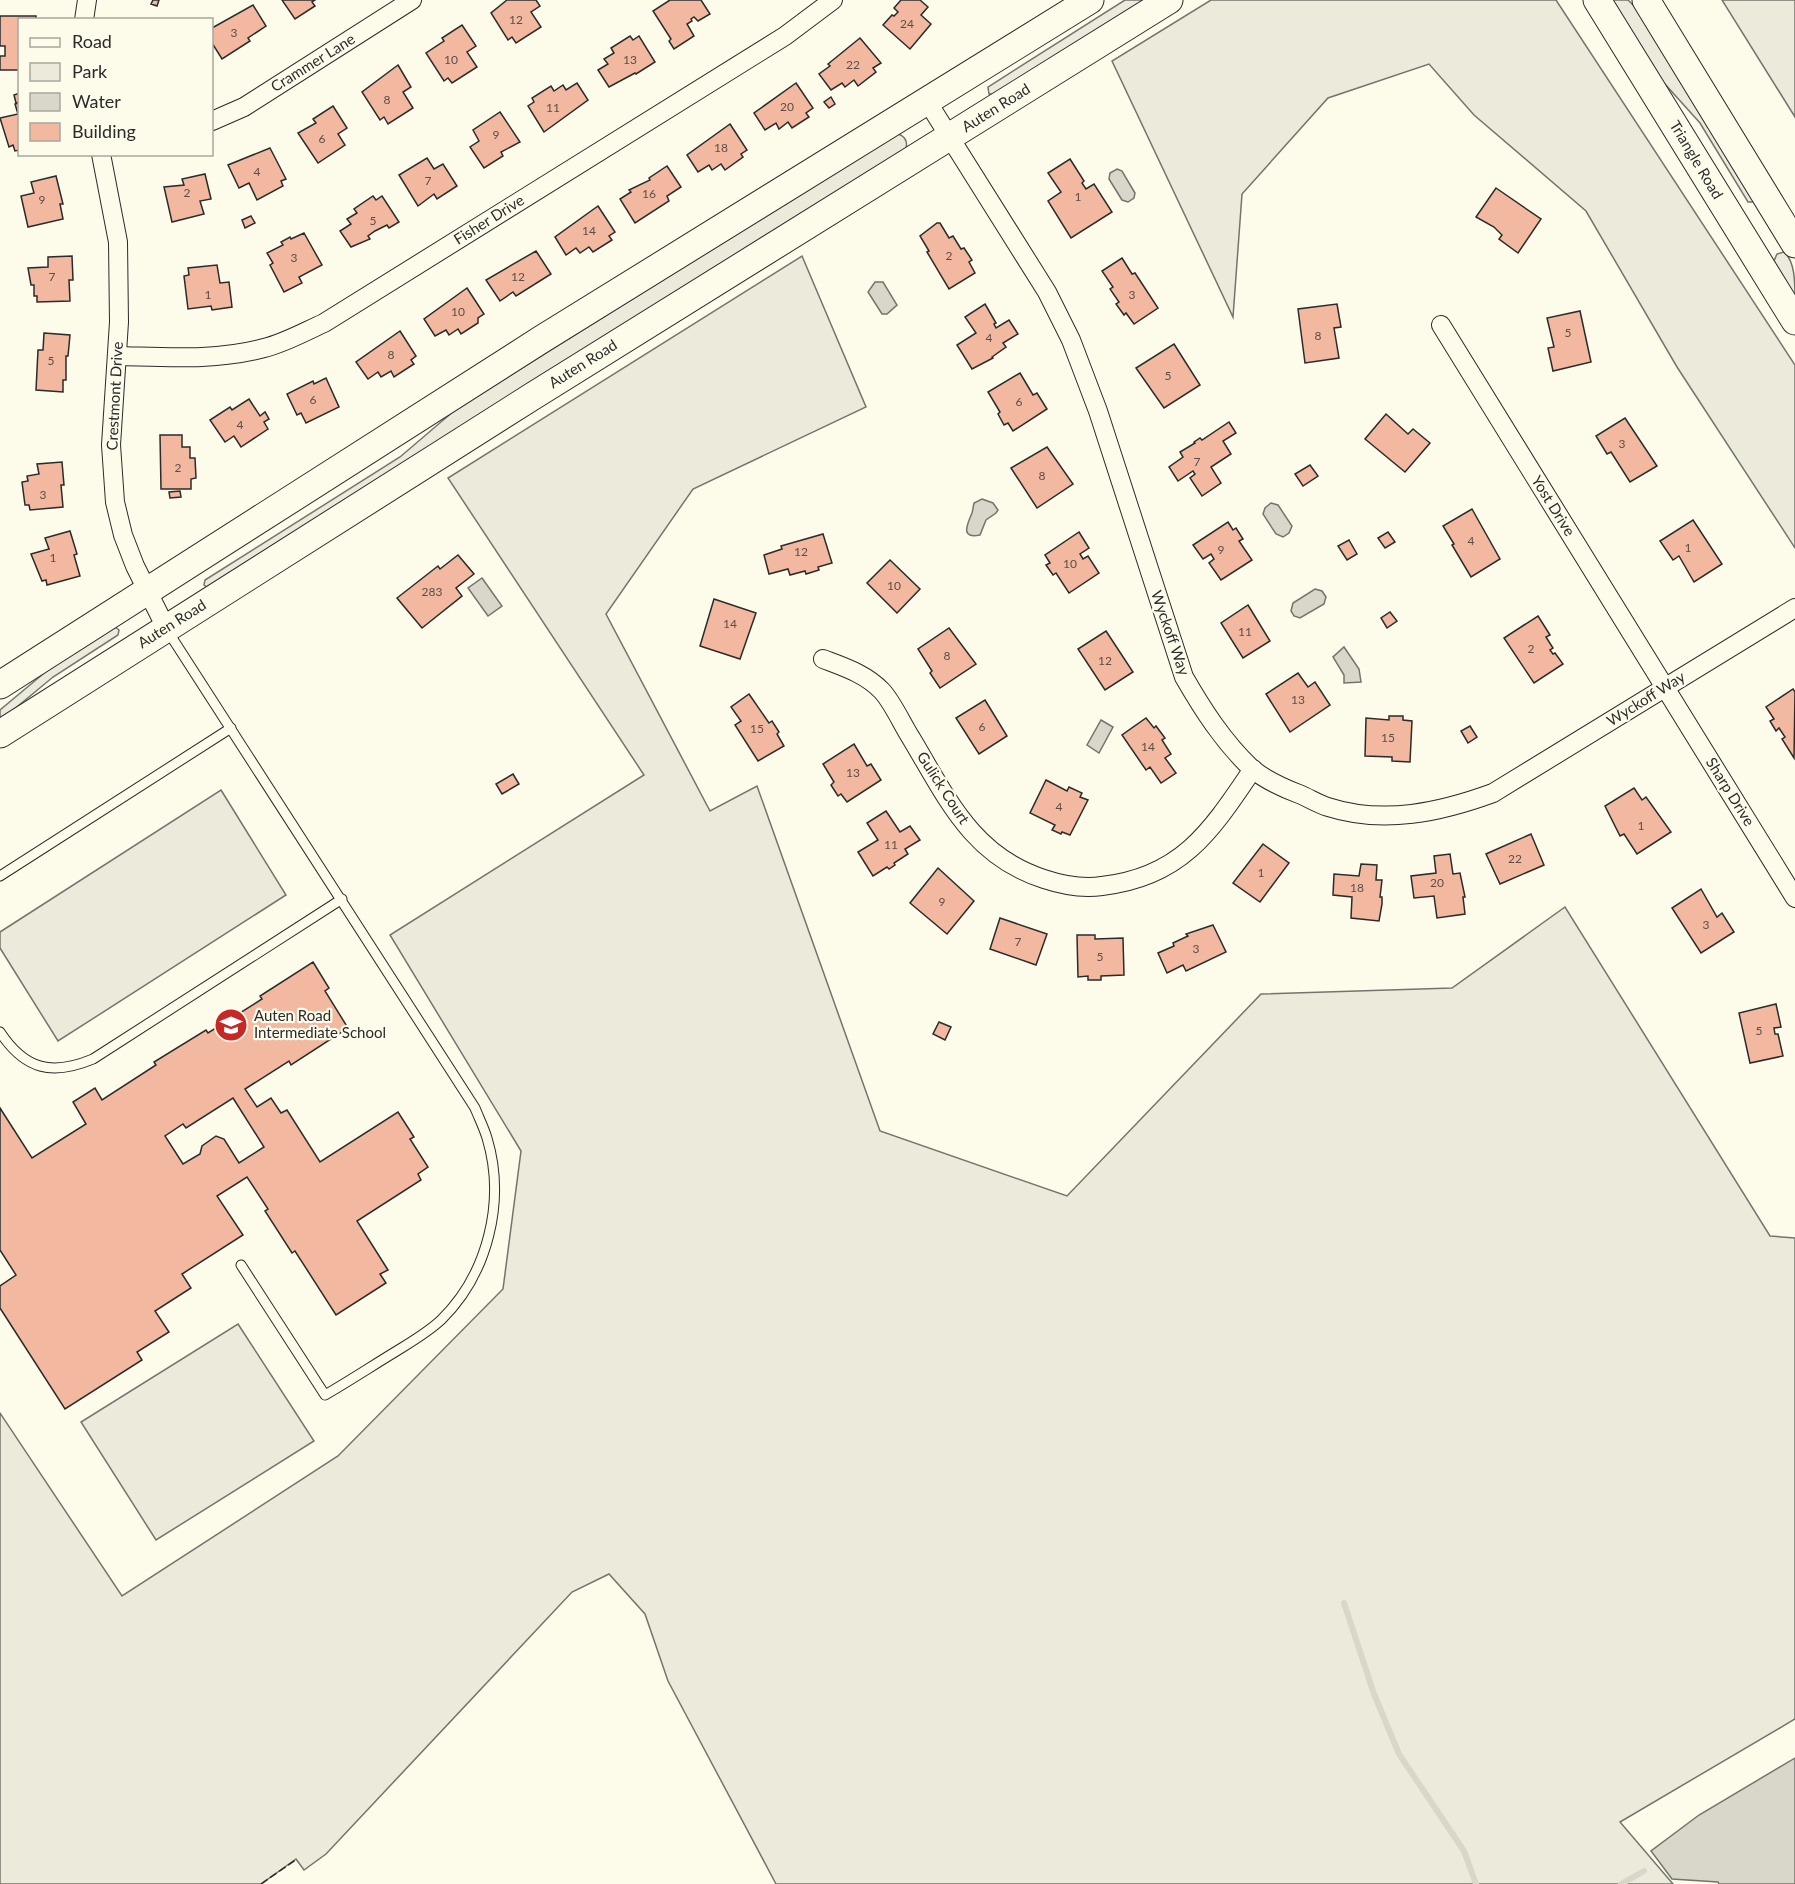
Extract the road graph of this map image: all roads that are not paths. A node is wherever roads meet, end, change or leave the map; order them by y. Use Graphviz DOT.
graph roads {
  1 [pos="87,0"];
  2 [pos="412,0"];
  3 [pos="833,0"];
  4 [pos="1090,0"];
  5 [pos="1169,0"];
  6 [pos="1597,0"];
  7 [pos="1646,0"];
  8 [pos="84,18"];
  9 [pos="927,101"];
  10 [pos="213,121"];
  11 [pos="949,137"];
  12 [pos="101,156"];
  13 [pos="1795,244"];
  14 [pos="1795,321"];
  15 [pos="1442,325"];
  16 [pos="117,356"];
  17 [pos="146,591"];
  18 [pos="1795,608"];
  19 [pos="166,628"];
  20 [pos="823,659"];
  21 [pos="0,685"];
  22 [pos="1665,687"];
  23 [pos="231,728"];
  24 [pos="0,734"];
  25 [pos="1253,769"];
  26 [pos="0,876"];
  27 [pos="1795,898"];
  28 [pos="342,899"];
  29 [pos="0,1032"];
  30 [pos="241,1265"];
  1 -- 8 [label="street"];
  2 -- 10 [label="street, Crammer Lane"];
  3 -- 16 [label="street, Fisher Drive"];
  4 -- 9 [label="street"];
  5 -- 11 [label="street, Auten Road"];
  6 -- 14 [label="street, Triangle Road"];
  7 -- 13 [label="street"];
  9 -- 11 [label="street, Wyckoff Way"];
  9 -- 17 [label="street"];
  11 -- 19 [label="street, Auten Road"];
  11 -- 25 [label="street, Wyckoff Way"];
  12 -- 16 [label="street, Crestmont Drive"];
  15 -- 22 [label="street, Yost Drive"];
  16 -- 17 [label="street, Crestmont Drive"];
  17 -- 19 [label="street, Crestmont Drive"];
  17 -- 21 [label="street"];
  18 -- 22 [label="street, Wyckoff Way"];
  19 -- 23 [label="lane"];
  19 -- 24 [label="street, Auten Road"];
  20 -- 25 [label="street, Gulick Court"];
  22 -- 25 [label="street, Wyckoff Way"];
  22 -- 27 [label="street, Sharp Drive"];
  23 -- 26 [label="lane"];
  23 -- 28 [label="lane"];
  28 -- 29 [label="lane"];
  28 -- 30 [label="lane"];
}
